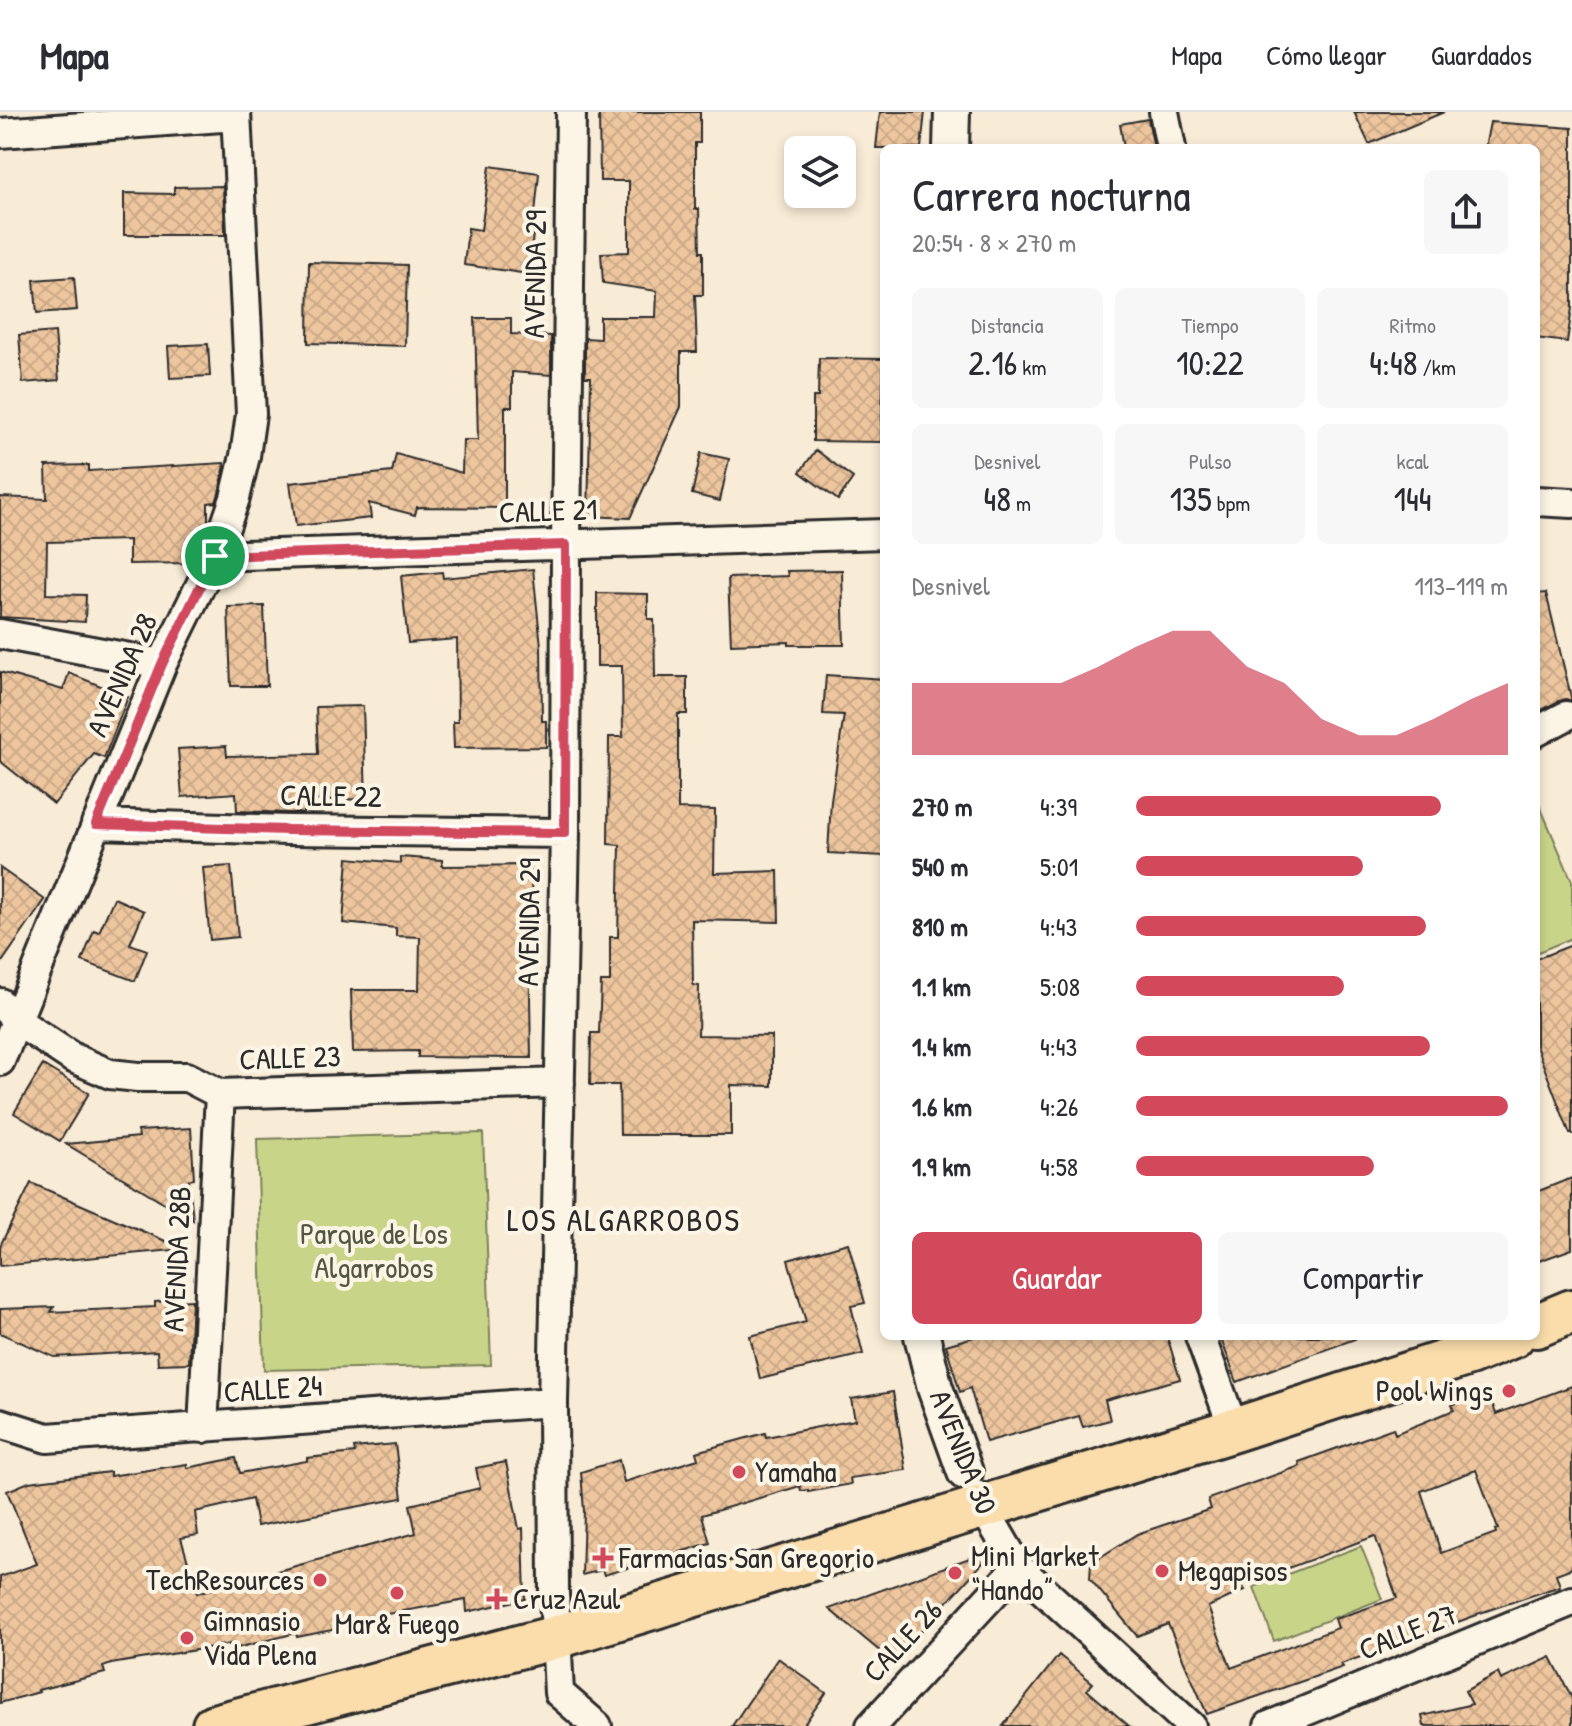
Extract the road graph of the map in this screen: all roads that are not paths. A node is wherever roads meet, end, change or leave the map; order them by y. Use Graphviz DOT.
graph roads {
  1 [pos="571,112"];
  2 [pos="952,112"];
  3 [pos="1164,112"];
  4 [pos="236,114"];
  5 [pos="0,133"];
  6 [pos="951,144"];
  7 [pos="1170,144"];
  8 [pos="1540,501"];
  9 [pos="1572,503"];
  10 [pos="880,534"];
  11 [pos="566,545"];
  12 [pos="215,556"];
  13 [pos="0,634"];
  14 [pos="162,664"];
  15 [pos="1566,716"];
  16 [pos="1540,730"];
  17 [pos="96,824"];
  18 [pos="565,833"];
  19 [pos="8,1012"];
  20 [pos="0,1061"];
  21 [pos="560,1083"];
  22 [pos="220,1094"];
  23 [pos="1572,1311"];
  24 [pos="1540,1324"];
  25 [pos="923,1340"];
  26 [pos="1201,1340"];
  27 [pos="1492,1340"];
  28 [pos="1465,1345"];
  29 [pos="553,1402"];
  30 [pos="0,1423"];
  31 [pos="203,1428"];
  32 [pos="1234,1430"];
  33 [pos="973,1490"];
  34 [pos="1018,1567"];
  35 [pos="1572,1601"];
  36 [pos="557,1637"];
  37 [pos="305,1715"];
  38 [pos="214,1726"];
  39 [pos="597,1726"];
  40 [pos="871,1726"];
  41 [pos="1191,1726"];
  42 [pos="1269,1726"];
  1 -- 11 [label="street, AVENIDA 29"];
  2 -- 6 [label="street"];
  3 -- 7 [label="street"];
  4 -- 5 [label="street"];
  4 -- 12 [label="street, AVENIDA 28"];
  8 -- 9 [label="street"];
  10 -- 11 [label="street, CALLE 21"];
  11 -- 12 [label="street, CALLE 21"];
  11 -- 18 [label="street, AVENIDA 29"];
  12 -- 14 [label="street, AVENIDA 28"];
  13 -- 14 [label="street"];
  14 -- 17 [label="street, AVENIDA 28"];
  15 -- 16 [label="street"];
  17 -- 18 [label="street, CALLE 22"];
  17 -- 19 [label="street, AVENIDA 28"];
  18 -- 21 [label="street, AVENIDA 29"];
  19 -- 20 [label="street, AVENIDA 28"];
  19 -- 22 [label="street, CALLE 23"];
  21 -- 22 [label="street, CALLE 23"];
  21 -- 29 [label="street, AVENIDA 29"];
  22 -- 31 [label="street, AVENIDA 28B"];
  23 -- 24 [label="main road"];
  25 -- 33 [label="street, AVENIDA 30"];
  26 -- 32 [label="street"];
  27 -- 28 [label="main road"];
  28 -- 32 [label="main road"];
  29 -- 31 [label="street, CALLE 24"];
  29 -- 36 [label="street, AVENIDA 29"];
  30 -- 31 [label="street, CALLE 24"];
  32 -- 33 [label="main road"];
  33 -- 34 [label="street, AVENIDA 30"];
  33 -- 36 [label="main road"];
  34 -- 40 [label="street, CALLE 26"];
  34 -- 41 [label="street, AVENIDA 30"];
  35 -- 42 [label="street, CALLE 27"];
  36 -- 37 [label="main road"];
  36 -- 39 [label="street, AVENIDA 29"];
  37 -- 38 [label="main road"];
}
